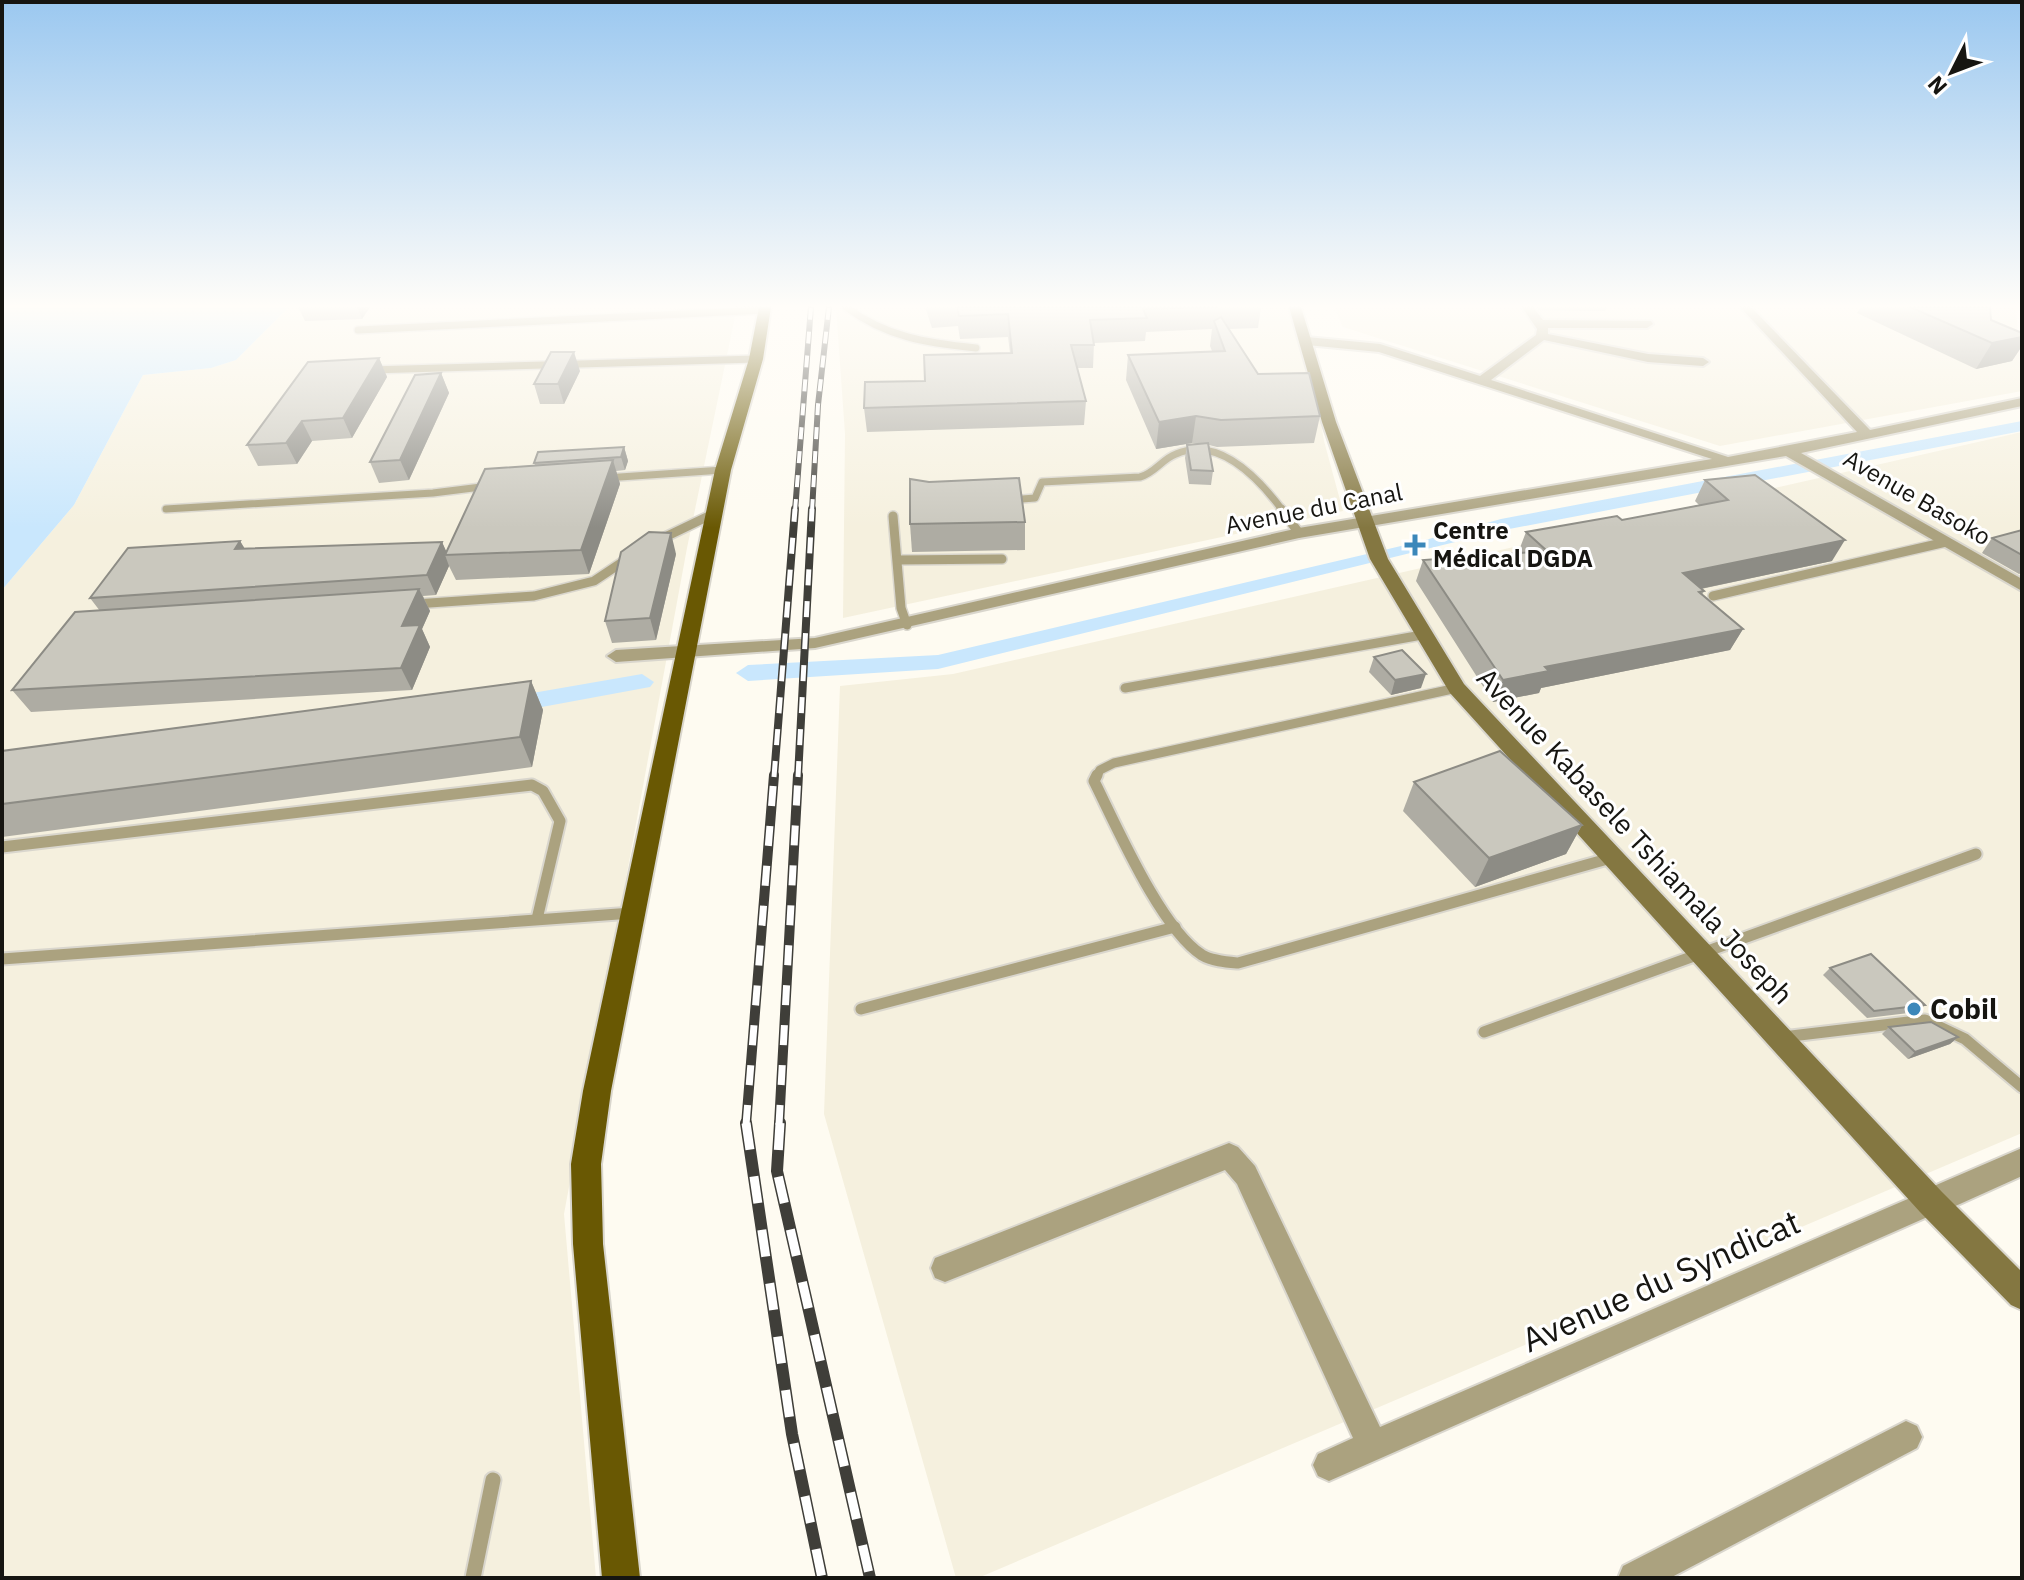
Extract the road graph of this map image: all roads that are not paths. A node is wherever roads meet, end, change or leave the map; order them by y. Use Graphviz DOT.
graph roads {
  1 [pos="750,381"];
  2 [pos="1318,381"];
  3 [pos="1481,381"];
  4 [pos="1815,381"];
  5 [pos="2022,402"];
  6 [pos="1866,434"];
  7 [pos="1794,454"];
  8 [pos="1726,459"];
  9 [pos="723,470"];
  10 [pos="587,479"];
  11 [pos="492,486"];
  12 [pos="994,500"];
  13 [pos="166,509"];
  14 [pos="715,513"];
  15 [pos="893,516"];
  16 [pos="1363,520"];
  17 [pos="1299,533"];
  18 [pos="1946,542"];
  19 [pos="650,545"];
  20 [pos="636,553"];
  21 [pos="1002,559"];
  22 [pos="898,560"];
  23 [pos="2022,586"];
  24 [pos="1713,596"];
  25 [pos="407,605"];
  26 [pos="907,625"];
  27 [pos="1422,635"];
  28 [pos="616,656"];
  29 [pos="687,656"];
  30 [pos="1125,688"];
  31 [pos="1457,688"];
  32 [pos="2,847"];
  33 [pos="1976,854"];
  34 [pos="1613,857"];
  35 [pos="634,913"];
  36 [pos="537,919"];
  37 [pos="1175,927"];
  38 [pos="1701,953"];
  39 [pos="2,959"];
  40 [pos="861,1009"];
  41 [pos="1484,1032"];
  42 [pos="1780,1038"];
  43 [pos="2022,1087"];
  44 [pos="2022,1162"];
  45 [pos="1931,1202"];
  46 [pos="945,1268"];
  47 [pos="2022,1294"];
  48 [pos="1906,1437"];
  49 [pos="1373,1446"];
  50 [pos="1329,1465"];
  51 [pos="493,1480"];
  52 [pos="473,1578"];
  53 [pos="621,1578"];
  54 [pos="1635,1578"];
  1 -- 9 [label="main road"];
  2 -- 16 [label="main road, Avenue Kabasele Tshiamala Joseph"];
  3 -- 8 [label="street"];
  4 -- 6 [label="street"];
  5 -- 6 [label="street, Avenue du Canal"];
  6 -- 7 [label="street, Avenue du Canal"];
  7 -- 8 [label="street, Avenue du Canal"];
  7 -- 18 [label="street, Avenue Basoko"];
  8 -- 16 [label="street, Avenue du Canal"];
  9 -- 10 [label="lane"];
  9 -- 14 [label="main road"];
  11 -- 13 [label="lane"];
  12 -- 17 [label="lane"];
  14 -- 19 [label="lane"];
  14 -- 29 [label="main road"];
  15 -- 22 [label="lane"];
  16 -- 17 [label="street, Avenue du Canal"];
  16 -- 27 [label="main road, Avenue Kabasele Tshiamala Joseph"];
  17 -- 26 [label="street, Avenue du Canal"];
  18 -- 23 [label="street, Avenue Basoko"];
  18 -- 24 [label="lane"];
  20 -- 25 [label="lane"];
  21 -- 22 [label="lane"];
  22 -- 26 [label="lane"];
  26 -- 29 [label="street, Avenue du Canal"];
  27 -- 30 [label="lane"];
  27 -- 31 [label="main road, Avenue Kabasele Tshiamala Joseph"];
  28 -- 29 [label="street, Avenue du Canal"];
  29 -- 35 [label="main road"];
  31 -- 34 [label="main road, Avenue Kabasele Tshiamala Joseph"];
  31 -- 37 [label="lane"];
  32 -- 36 [label="lane"];
  33 -- 38 [label="lane"];
  34 -- 37 [label="lane"];
  34 -- 38 [label="main road, Avenue Kabasele Tshiamala Joseph"];
  35 -- 36 [label="lane"];
  35 -- 53 [label="main road"];
  36 -- 39 [label="lane"];
  37 -- 40 [label="lane"];
  38 -- 41 [label="lane"];
  38 -- 42 [label="main road, Avenue Kabasele Tshiamala Joseph"];
  42 -- 43 [label="lane"];
  42 -- 45 [label="main road, Avenue Kabasele Tshiamala Joseph"];
  44 -- 45 [label="street, Avenue du Syndicat"];
  45 -- 47 [label="main road, Avenue Kabasele Tshiamala Joseph"];
  45 -- 49 [label="street, Avenue du Syndicat"];
  46 -- 49 [label="street"];
  48 -- 54 [label="street"];
  49 -- 50 [label="street, Avenue du Syndicat"];
  51 -- 52 [label="lane"];
}
